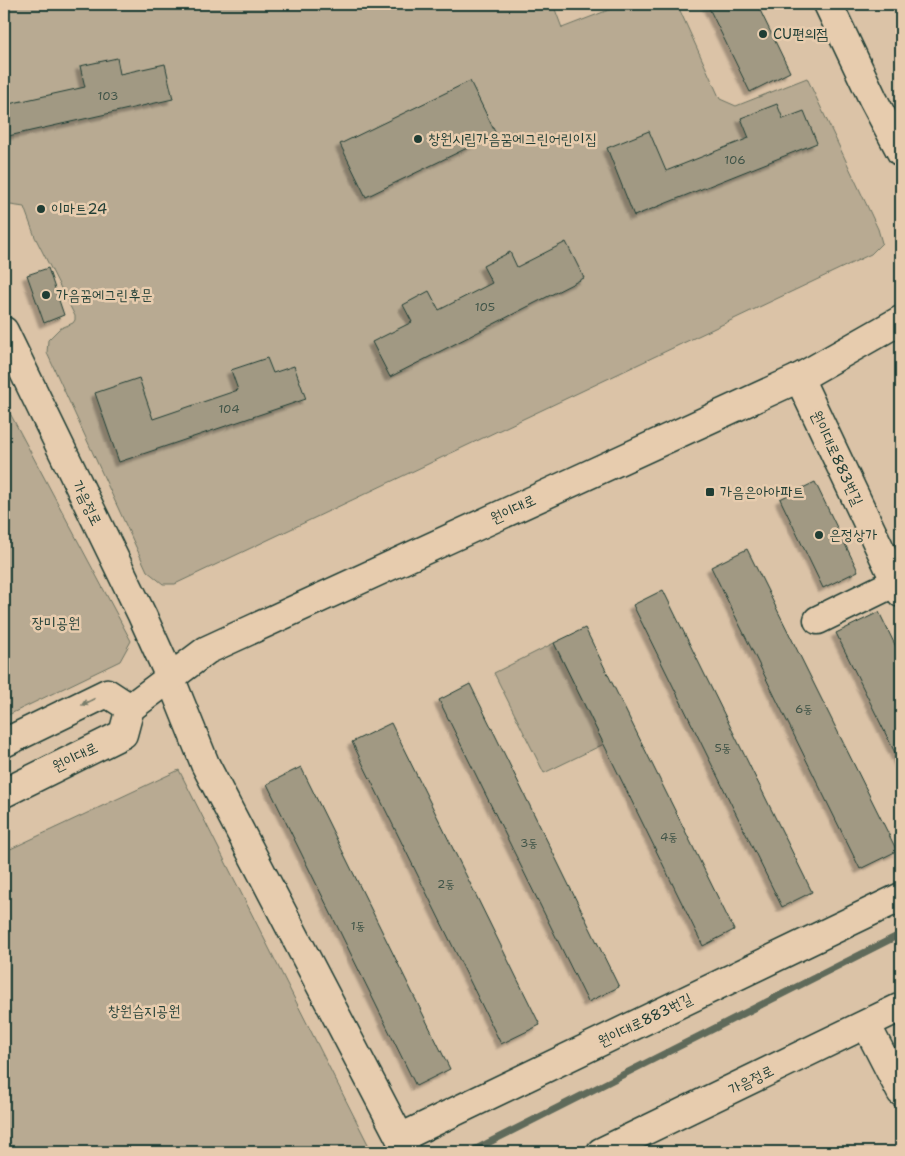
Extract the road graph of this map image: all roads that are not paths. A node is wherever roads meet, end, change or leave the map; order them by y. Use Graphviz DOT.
graph roads {
  1 [pos="828,4"];
  2 [pos="901,152"];
  3 [pos="901,320"];
  4 [pos="4,330"];
  5 [pos="799,378"];
  6 [pos="899,587"];
  7 [pos="818,620"];
  8 [pos="170,677"];
  9 [pos="130,708"];
  10 [pos="4,743"];
  11 [pos="4,793"];
  12 [pos="901,897"];
  13 [pos="901,1007"];
  14 [pos="866,1024"];
  15 [pos="901,1092"];
  16 [pos="404,1147"];
  17 [pos="601,1152"];
  1 -- 2 [label="street"];
  3 -- 5 [label="street, 원이대로"];
  4 -- 8 [label="street, 가음정로"];
  5 -- 6 [label="street, 원이대로883번길"];
  5 -- 8 [label="street, 원이대로"];
  6 -- 7 [label="street"];
  8 -- 9 [label="street, 원이대로"];
  8 -- 16 [label="street, 가음정로"];
  9 -- 10 [label="street, one-way"];
  9 -- 11 [label="street, 원이대로"];
  12 -- 16 [label="street, 원이대로883번길"];
  13 -- 14 [label="street, 가음정로"];
  14 -- 15 [label="street"];
  14 -- 17 [label="street, 가음정로"];
}
